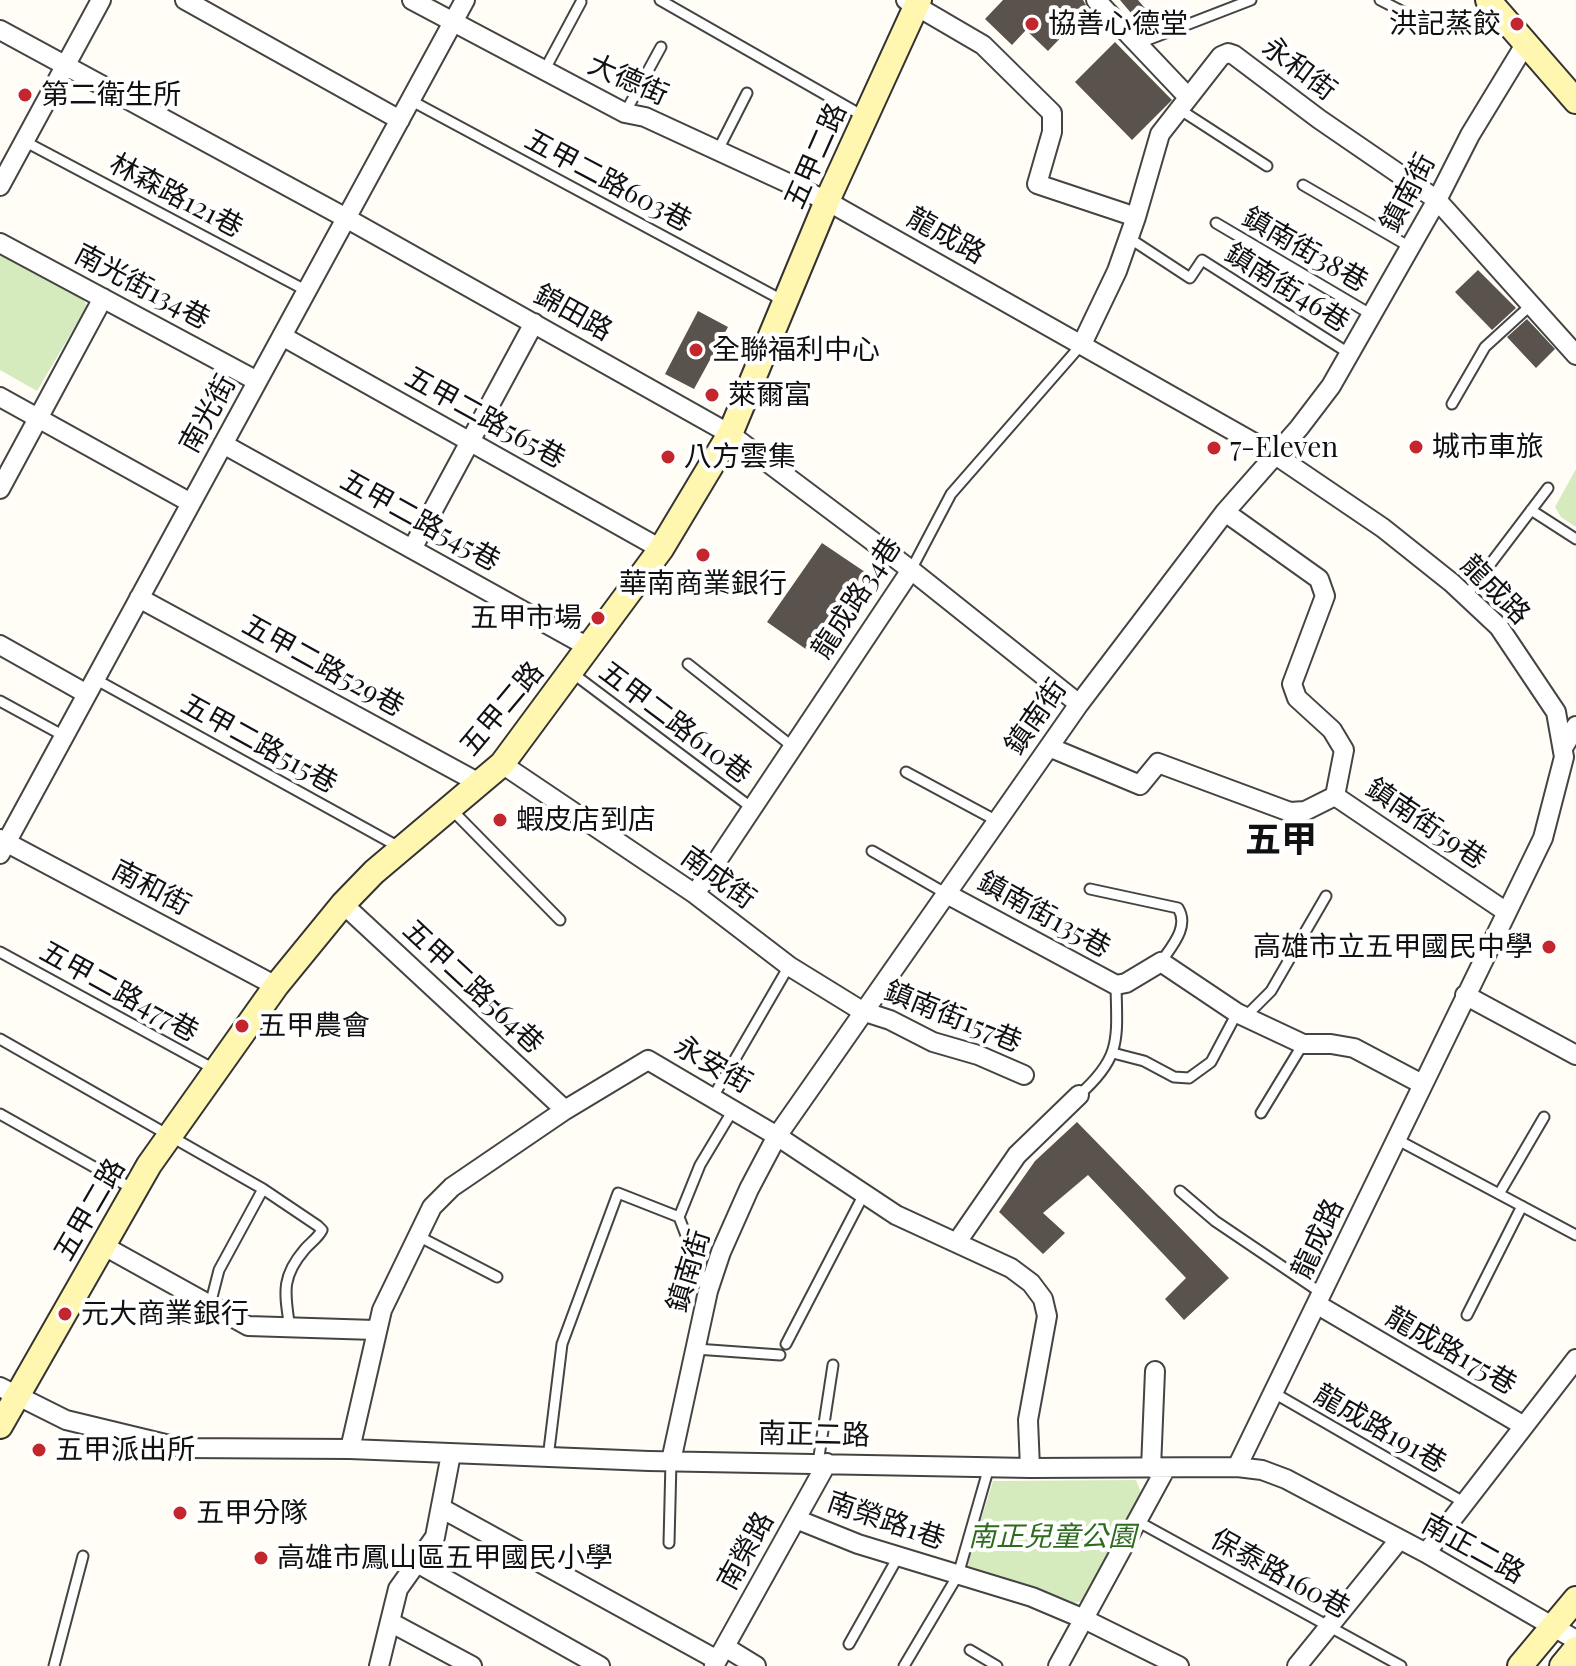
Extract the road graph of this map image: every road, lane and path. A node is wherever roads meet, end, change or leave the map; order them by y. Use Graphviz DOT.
graph roads {
  1 [pos="101,0"];
  2 [pos="185,0"];
  3 [pos="412,0"];
  4 [pos="465,0"];
  5 [pos="660,0"];
  6 [pos="1096,0"];
  7 [pos="1251,0"];
  8 [pos="1380,0"];
  9 [pos="1488,0"];
  10 [pos="581,2"];
  11 [pos="914,2"];
  12 [pos="452,23"];
  13 [pos="1429,25"];
  14 [pos="0,30"];
  15 [pos="1526,43"];
  16 [pos="1137,44"];
  17 [pos="661,47"];
  18 [pos="66,66"];
  19 [pos="544,71"];
  20 [pos="747,93"];
  21 [pos="410,100"];
  22 [pos="1576,101"];
  23 [pos="1184,103"];
  24 [pos="625,113"];
  25 [pos="866,117"];
  26 [pos="400,120"];
  27 [pos="24,141"];
  28 [pos="718,150"];
  29 [pos="1267,166"];
  30 [pos="1303,185"];
  31 [pos="0,186"];
  32 [pos="1437,200"];
  33 [pos="827,201"];
  34 [pos="1136,217"];
  35 [pos="346,218"];
  36 [pos="1216,223"];
  37 [pos="1129,238"];
  38 [pos="0,243"];
  39 [pos="1410,247"];
  40 [pos="307,291"];
  41 [pos="103,298"];
  42 [pos="785,301"];
  43 [pos="1531,305"];
  44 [pos="1372,315"];
  45 [pos="534,323"];
  46 [pos="282,336"];
  47 [pos="1082,344"];
  48 [pos="1350,354"];
  49 [pos="1576,355"];
  50 [pos="257,381"];
  51 [pos="0,397"];
  52 [pos="1452,404"];
  53 [pos="38,418"];
  54 [pos="730,434"];
  55 [pos="470,442"];
  56 [pos="223,444"];
  57 [pos="1274,454"];
  58 [pos="1548,488"];
  59 [pos="0,489"];
  60 [pos="191,503"];
  61 [pos="1531,510"];
  62 [pos="1225,512"];
  63 [pos="1576,539"];
  64 [pos="412,549"];
  65 [pos="661,549"];
  66 [pos="911,570"];
  67 [pos="1466,596"];
  68 [pos="139,598"];
  69 [pos="0,645"];
  70 [pos="590,648"];
  71 [pos="688,664"];
  72 [pos="571,672"];
  73 [pos="91,686"];
  74 [pos="0,701"];
  75 [pos="1079,704"];
  76 [pos="1576,726"];
  77 [pos="64,736"];
  78 [pos="793,747"];
  79 [pos="1049,747"];
  80 [pos="1563,748"];
  81 [pos="502,764"];
  82 [pos="906,772"];
  83 [pos="479,783"];
  84 [pos="1335,796"];
  85 [pos="450,808"];
  86 [pos="752,808"];
  87 [pos="997,821"];
  88 [pos="2,845"];
  89 [pos="402,848"];
  90 [pos="872,851"];
  91 [pos="1090,889"];
  92 [pos="945,893"];
  93 [pos="695,894"];
  94 [pos="1326,896"];
  95 [pos="343,904"];
  96 [pos="1505,911"];
  97 [pos="560,920"];
  98 [pos="0,952"];
  99 [pos="1161,962"];
  100 [pos="789,966"];
  101 [pos="1116,985"];
  102 [pos="276,986"];
  103 [pos="1465,995"];
  104 [pos="862,1011"];
  105 [pos="1241,1015"];
  106 [pos="0,1039"];
  107 [pos="1303,1044"];
  108 [pos="1113,1053"];
  109 [pos="1576,1055"];
  110 [pos="217,1070"];
  111 [pos="1024,1075"];
  112 [pos="1422,1084"];
  113 [pos="1079,1095"];
  114 [pos="713,1097"];
  115 [pos="733,1109"];
  116 [pos="565,1110"];
  117 [pos="1261,1113"];
  118 [pos="0,1114"];
  119 [pos="1544,1117"];
  120 [pos="170,1136"];
  121 [pos="777,1136"];
  122 [pos="1396,1139"];
  123 [pos="263,1189"];
  124 [pos="135,1190"];
  125 [pos="1180,1191"];
  126 [pos="864,1194"];
  127 [pos="1499,1194"];
  128 [pos="1522,1206"];
  129 [pos="679,1217"];
  130 [pos="1575,1232"];
  131 [pos="418,1236"];
  132 [pos="957,1242"];
  133 [pos="104,1246"];
  134 [pos="497,1277"];
  135 [pos="708,1291"];
  136 [pos="1320,1300"];
  137 [pos="210,1305"];
  138 [pos="1467,1315"];
  139 [pos="290,1329"];
  140 [pos="375,1330"];
  141 [pos="786,1344"];
  142 [pos="696,1349"];
  143 [pos="780,1355"];
  144 [pos="1576,1359"];
  145 [pos="833,1365"];
  146 [pos="1155,1371"];
  147 [pos="8,1391"];
  148 [pos="1274,1393"];
  149 [pos="0,1426"];
  150 [pos="1524,1426"];
  151 [pos="350,1449"];
  152 [pos="451,1454"];
  153 [pos="548,1458"];
  154 [pos="671,1461"];
  155 [pos="823,1463"];
  156 [pos="989,1467"];
  157 [pos="1237,1467"];
  158 [pos="1030,1468"];
  159 [pos="1159,1468"];
  160 [pos="1465,1503"];
  161 [pos="441,1508"];
  162 [pos="796,1519"];
  163 [pos="1137,1521"];
  164 [pos="1399,1540"];
  165 [pos="669,1543"];
  166 [pos="1426,1553"];
  167 [pos="83,1556"];
  168 [pos="898,1557"];
  169 [pos="417,1563"];
  170 [pos="958,1575"];
  171 [pos="1576,1599"];
  172 [pos="1084,1619"];
  173 [pos="390,1622"];
  174 [pos="1329,1626"];
  175 [pos="1554,1626"];
  176 [pos="1576,1640"];
  177 [pos="849,1644"];
  178 [pos="1576,1649"];
  179 [pos="970,1650"];
  180 [pos="718,1658"];
  181 [pos="1168,1664"];
  182 [pos="54,1666"];
  183 [pos="379,1666"];
  184 [pos="472,1666"];
  185 [pos="600,1666"];
  186 [pos="756,1666"];
  187 [pos="904,1666"];
  188 [pos="997,1666"];
  189 [pos="1058,1666"];
  190 [pos="1297,1666"];
  191 [pos="1401,1666"];
  192 [pos="1520,1666"];
  193 [pos="1562,1666"];
  1 -- 18 [label="street"];
  2 -- 26 [label="street"];
  3 -- 12 [label="street, 大德街"];
  4 -- 12 [label="street, 南光街"];
  5 -- 25 [label="lane"];
  6 -- 16 [label="street"];
  7 -- 16 [label="lane"];
  8 -- 13 [label="lane"];
  9 -- 15 [label="main road"];
  10 -- 19 [label="lane"];
  11 -- 25 [label="main road, 五甲二路"];
  11 -- 34 [label="street"];
  12 -- 19 [label="street, 大德街"];
  12 -- 21 [label="street, 南光街"];
  14 -- 18 [label="street, 錦田路"];
  15 -- 22 [label="main road"];
  15 -- 32 [label="street, 鎮南街"];
  16 -- 23 [label="street"];
  17 -- 24 [label="lane"];
  18 -- 27 [label="street"];
  18 -- 35 [label="street, 錦田路"];
  19 -- 24 [label="street, 大德街"];
  20 -- 28 [label="lane"];
  21 -- 26 [label="street, 南光街"];
  21 -- 42 [label="lane, 五甲二路603巷"];
  23 -- 29 [label="lane"];
  23 -- 32 [label="street, 永和街"];
  23 -- 34 [label="street, 永和街"];
  24 -- 28 [label="street, 大德街"];
  25 -- 33 [label="main road, 五甲二路"];
  26 -- 35 [label="street, 南光街"];
  27 -- 31 [label="street"];
  27 -- 40 [label="lane, 林森路121巷"];
  28 -- 33 [label="street, 大德街"];
  30 -- 39 [label="lane"];
  32 -- 39 [label="street, 鎮南街"];
  32 -- 43 [label="street, 永和街"];
  33 -- 42 [label="main road, 五甲二路"];
  33 -- 47 [label="street, 龍成路"];
  34 -- 37 [label="street, 永和街"];
  35 -- 40 [label="street, 南光街"];
  35 -- 45 [label="street, 錦田路"];
  36 -- 44 [label="lane, 鎮南街38巷"];
  37 -- 47 [label="street, 永和街"];
  37 -- 48 [label="lane, 鎮南街46巷"];
  38 -- 41 [label="street, 南光街134巷"];
  39 -- 44 [label="street, 鎮南街"];
  40 -- 46 [label="street, 南光街"];
  41 -- 50 [label="street, 南光街134巷"];
  41 -- 53 [label="street"];
  42 -- 54 [label="main road, 五甲二路"];
  43 -- 49 [label="street, 永和街"];
  43 -- 52 [label="lane"];
  44 -- 48 [label="street, 鎮南街"];
  45 -- 54 [label="street, 錦田路"];
  45 -- 55 [label="street"];
  46 -- 50 [label="street, 南光街"];
  46 -- 55 [label="street, 五甲二路565巷"];
  47 -- 57 [label="street, 龍成路"];
  47 -- 66 [label="lane, 龍成路34巷"];
  48 -- 57 [label="street, 鎮南街"];
  50 -- 56 [label="street, 南光街"];
  51 -- 53 [label="street"];
  53 -- 59 [label="street"];
  53 -- 60 [label="street"];
  54 -- 65 [label="main road, 五甲二路"];
  54 -- 66 [label="street, 錦田路"];
  55 -- 64 [label="street"];
  55 -- 65 [label="street, 五甲二路565巷"];
  56 -- 60 [label="street, 南光街"];
  56 -- 64 [label="street, 五甲二路545巷"];
  57 -- 62 [label="street, 鎮南街"];
  57 -- 67 [label="street, 龍成路"];
  58 -- 61 [label="lane"];
  60 -- 68 [label="street, 南光街"];
  61 -- 63 [label="lane"];
  61 -- 67 [label="lane"];
  62 -- 75 [label="street, 鎮南街"];
  62 -- 84 [label="street, 鎮南街59巷"];
  64 -- 70 [label="street, 五甲二路545巷"];
  65 -- 70 [label="main road, 五甲二路"];
  66 -- 75 [label="street, 錦田路"];
  66 -- 78 [label="street, 龍成路34巷"];
  67 -- 80 [label="street, 龍成路"];
  68 -- 73 [label="street, 南光街"];
  68 -- 83 [label="street, 五甲二路529巷"];
  69 -- 73 [label="street"];
  70 -- 72 [label="main road, 五甲二路"];
  71 -- 78 [label="lane"];
  72 -- 81 [label="main road, 五甲二路"];
  72 -- 86 [label="lane, 五甲二路610巷"];
  73 -- 77 [label="street, 南光街"];
  73 -- 89 [label="lane, 五甲二路515巷"];
  74 -- 77 [label="lane"];
  75 -- 79 [label="street, 鎮南街"];
  76 -- 80 [label="street"];
  77 -- 88 [label="street, 南光街"];
  78 -- 86 [label="street, 龍成路34巷"];
  79 -- 84 [label="street"];
  79 -- 87 [label="street, 鎮南街"];
  80 -- 96 [label="street, 龍成路"];
  81 -- 83 [label="main road, 五甲二路"];
  81 -- 93 [label="street, 南成街"];
  82 -- 87 [label="lane"];
  83 -- 85 [label="main road, 五甲二路"];
  84 -- 96 [label="street, 鎮南街59巷"];
  85 -- 89 [label="main road, 五甲二路"];
  85 -- 97 [label="lane"];
  86 -- 93 [label="street, 龍成路34巷"];
  87 -- 92 [label="street, 鎮南街"];
  88 -- 102 [label="street, 南和街"];
  89 -- 95 [label="main road, 五甲二路"];
  90 -- 92 [label="lane"];
  91 -- 99 [label="lane"];
  92 -- 101 [label="street, 鎮南街135巷"];
  92 -- 104 [label="street, 鎮南街"];
  93 -- 100 [label="street, 南成街"];
  94 -- 105 [label="lane"];
  95 -- 102 [label="main road, 五甲二路"];
  95 -- 116 [label="street, 五甲二路564巷"];
  96 -- 103 [label="street, 龍成路"];
  98 -- 110 [label="lane, 五甲二路477巷"];
  99 -- 101 [label="street, 鎮南街135巷"];
  99 -- 105 [label="street"];
  100 -- 104 [label="street, 南成街"];
  100 -- 114 [label="lane"];
  101 -- 108 [label="lane, 鎮南街135巷"];
  102 -- 110 [label="main road, 五甲二路"];
  103 -- 109 [label="street"];
  103 -- 112 [label="street, 龍成路"];
  104 -- 111 [label="street, 鎮南街157巷"];
  104 -- 121 [label="street, 鎮南街"];
  105 -- 107 [label="street"];
  105 -- 108 [label="lane"];
  106 -- 120 [label="lane"];
  107 -- 112 [label="street"];
  107 -- 117 [label="lane"];
  108 -- 113 [label="lane"];
  110 -- 120 [label="main road, 五甲二路"];
  112 -- 122 [label="street, 龍成路"];
  113 -- 132 [label="street"];
  114 -- 115 [label="street, 永安街"];
  114 -- 116 [label="street, 永安街"];
  115 -- 121 [label="street, 永安街"];
  115 -- 129 [label="lane"];
  116 -- 131 [label="street, 永安街"];
  118 -- 124 [label="lane"];
  119 -- 127 [label="lane"];
  120 -- 123 [label="lane"];
  120 -- 124 [label="main road, 五甲二路"];
  121 -- 126 [label="street, 永安街"];
  121 -- 135 [label="street, 鎮南街"];
  122 -- 127 [label="lane"];
  122 -- 136 [label="street, 龍成路"];
  123 -- 137 [label="lane"];
  123 -- 139 [label="lane"];
  124 -- 133 [label="main road, 五甲二路"];
  125 -- 136 [label="lane"];
  126 -- 132 [label="street, 永安街"];
  126 -- 141 [label="lane"];
  127 -- 128 [label="lane"];
  128 -- 130 [label="lane"];
  128 -- 138 [label="lane"];
  129 -- 135 [label="lane"];
  129 -- 153 [label="lane"];
  131 -- 134 [label="lane"];
  131 -- 140 [label="street, 永安街"];
  132 -- 158 [label="street, 永安街"];
  133 -- 137 [label="street"];
  133 -- 147 [label="main road, 五甲二路"];
  135 -- 142 [label="street, 鎮南街"];
  136 -- 148 [label="street, 龍成路"];
  136 -- 150 [label="street, 龍成路175巷"];
  137 -- 139 [label="street"];
  139 -- 140 [label="street"];
  140 -- 151 [label="street, 永安街"];
  142 -- 143 [label="lane"];
  142 -- 154 [label="street, 鎮南街"];
  144 -- 150 [label="street, 龍成路175巷"];
  145 -- 155 [label="lane"];
  146 -- 159 [label="street"];
  147 -- 149 [label="main road, 五甲二路"];
  147 -- 151 [label="street, 南正二路"];
  148 -- 157 [label="street, 龍成路"];
  148 -- 160 [label="lane, 龍成路191巷"];
  150 -- 160 [label="street"];
  151 -- 152 [label="street, 南正二路"];
  152 -- 153 [label="street, 南正二路"];
  152 -- 161 [label="street"];
  153 -- 154 [label="street, 南正二路"];
  154 -- 155 [label="street, 南正二路"];
  154 -- 165 [label="lane"];
  155 -- 156 [label="street, 南正二路"];
  155 -- 162 [label="street, 南榮路"];
  156 -- 158 [label="street, 南正二路"];
  156 -- 170 [label="lane"];
  157 -- 159 [label="street, 南正二路"];
  157 -- 164 [label="street, 南正二路"];
  158 -- 159 [label="street, 南正二路"];
  159 -- 163 [label="street"];
  160 -- 166 [label="street"];
  161 -- 169 [label="street"];
  161 -- 180 [label="street"];
  162 -- 168 [label="street, 南榮路1巷"];
  162 -- 180 [label="street, 南榮路"];
  163 -- 172 [label="street"];
  163 -- 174 [label="lane, 保泰路160巷"];
  164 -- 166 [label="street, 南正二路"];
  164 -- 174 [label="street"];
  166 -- 175 [label="street, 南正二路"];
  167 -- 182 [label="lane"];
  168 -- 170 [label="street, 南榮路1巷"];
  168 -- 177 [label="lane"];
  169 -- 173 [label="street"];
  169 -- 185 [label="street"];
  170 -- 172 [label="street, 南榮路1巷"];
  170 -- 187 [label="lane"];
  171 -- 175 [label="main road"];
  172 -- 181 [label="street, 南榮路1巷"];
  172 -- 189 [label="street"];
  173 -- 183 [label="street"];
  173 -- 184 [label="street"];
  174 -- 190 [label="street"];
  174 -- 191 [label="lane, 保泰路160巷"];
  175 -- 176 [label="street, 南正二路"];
  175 -- 192 [label="main road"];
  178 -- 193 [label="main road"];
  179 -- 188 [label="lane"];
  180 -- 186 [label="street"];
}
